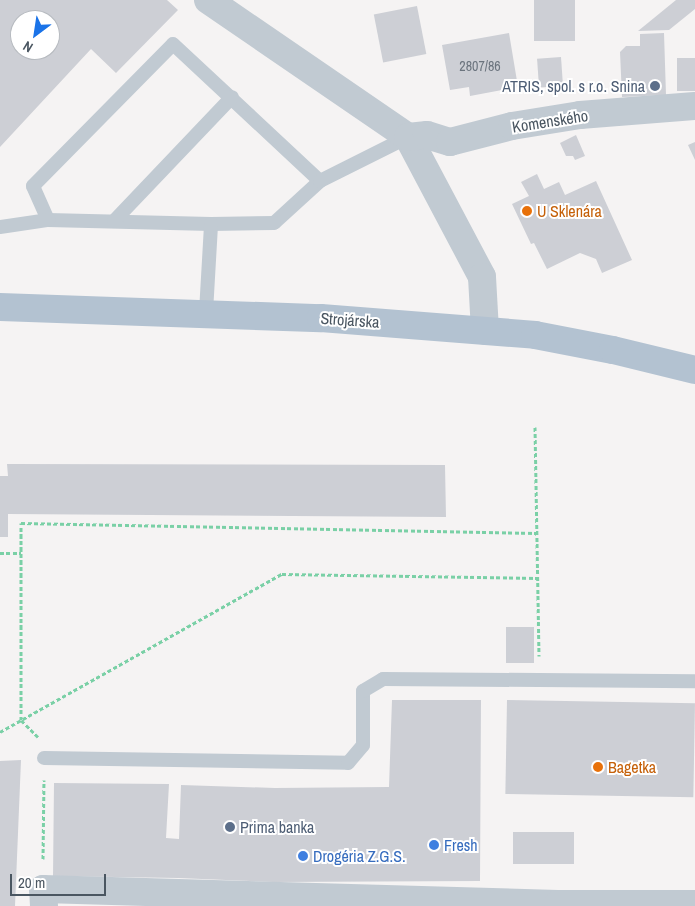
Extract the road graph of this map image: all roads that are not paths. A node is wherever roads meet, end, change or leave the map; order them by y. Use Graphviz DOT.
graph roads {
  1 [pos="208,0"];
  2 [pos="232,97"];
  3 [pos="695,106"];
  4 [pos="408,137"];
  5 [pos="320,181"];
  6 [pos="48,220"];
  7 [pos="114,221"];
  8 [pos="211,224"];
  9 [pos="0,227"];
  10 [pos="0,306"];
  11 [pos="206,312"];
  12 [pos="485,331"];
  13 [pos="695,370"];
  14 [pos="695,681"];
  15 [pos="44,758"];
  16 [pos="43,898"];
  17 [pos="695,904"];
  18 [pos="558,905"];
  1 -- 4 [label="street"];
  2 -- 5 [label="lane"];
  2 -- 6 [label="lane"];
  2 -- 7 [label="lane"];
  3 -- 4 [label="street, Komenského"];
  4 -- 5 [label="lane"];
  4 -- 12 [label="street"];
  5 -- 8 [label="lane"];
  6 -- 7 [label="lane"];
  6 -- 9 [label="lane"];
  7 -- 8 [label="lane"];
  8 -- 11 [label="lane"];
  10 -- 11 [label="main road, Strojárska"];
  11 -- 12 [label="main road, Strojárska"];
  12 -- 13 [label="main road, Strojárska"];
  14 -- 15 [label="lane"];
  16 -- 18 [label="street"];
  17 -- 18 [label="street"];
}
